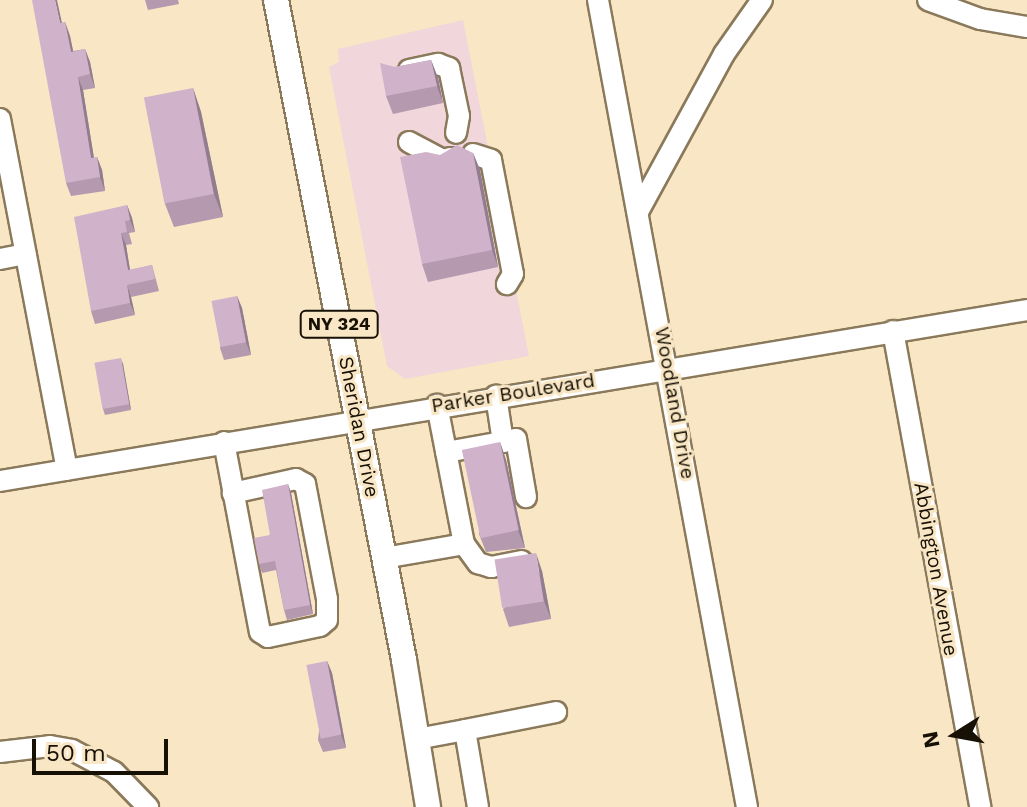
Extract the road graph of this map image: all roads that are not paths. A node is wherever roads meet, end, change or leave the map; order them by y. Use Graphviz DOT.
graph roads {
  1 [pos="276,0"];
  2 [pos="598,0"];
  3 [pos="762,0"];
  4 [pos="928,0"];
  5 [pos="1027,27"];
  6 [pos="391,69"];
  7 [pos="0,119"];
  8 [pos="456,133"];
  9 [pos="409,142"];
  10 [pos="473,154"];
  11 [pos="451,158"];
  12 [pos="639,210"];
  13 [pos="26,254"];
  14 [pos="0,259"];
  15 [pos="507,284"];
  16 [pos="1027,310"];
  17 [pos="893,331"];
  18 [pos="668,366"];
  19 [pos="496,396"];
  20 [pos="437,405"];
  21 [pos="357,419"];
  22 [pos="224,442"];
  23 [pos="503,442"];
  24 [pos="446,452"];
  25 [pos="67,470"];
  26 [pos="0,481"];
  27 [pos="233,493"];
  28 [pos="526,497"];
  29 [pos="464,544"];
  30 [pos="384,558"];
  31 [pos="523,561"];
  32 [pos="556,712"];
  33 [pos="465,730"];
  34 [pos="417,739"];
  35 [pos="0,752"];
  36 [pos="148,807"];
  37 [pos="428,807"];
  38 [pos="478,807"];
  39 [pos="747,807"];
  40 [pos="980,807"];
  1 -- 21 [label="main road, Sheridan Drive / NY 324"];
  2 -- 12 [label="street, Woodland Drive"];
  3 -- 12 [label="street"];
  4 -- 5 [label="street"];
  6 -- 8 [label="street"];
  7 -- 13 [label="street"];
  9 -- 11 [label="street"];
  10 -- 15 [label="street"];
  12 -- 18 [label="street, Woodland Drive"];
  13 -- 14 [label="street"];
  13 -- 25 [label="street"];
  16 -- 17 [label="street, Parker Boulevard"];
  17 -- 18 [label="street, Parker Boulevard"];
  17 -- 40 [label="street, Abbington Avenue"];
  18 -- 19 [label="street, Parker Boulevard"];
  18 -- 39 [label="street, Woodland Drive"];
  19 -- 20 [label="street, Parker Boulevard"];
  19 -- 23 [label="street"];
  20 -- 21 [label="street, Parker Boulevard"];
  20 -- 24 [label="street"];
  21 -- 22 [label="street, Parker Boulevard"];
  21 -- 30 [label="main road, Sheridan Drive / NY 324"];
  22 -- 25 [label="street, Parker Boulevard"];
  22 -- 27 [label="street"];
  23 -- 24 [label="street"];
  23 -- 28 [label="street"];
  24 -- 29 [label="street"];
  25 -- 26 [label="street, Parker Boulevard"];
  27 -- 27 [label="street"];
  29 -- 30 [label="street"];
  29 -- 31 [label="street"];
  30 -- 34 [label="main road, Sheridan Drive / NY 324"];
  32 -- 33 [label="street"];
  33 -- 34 [label="street"];
  33 -- 38 [label="street"];
  34 -- 37 [label="main road, Sheridan Drive / NY 324"];
  35 -- 36 [label="street"];
}
